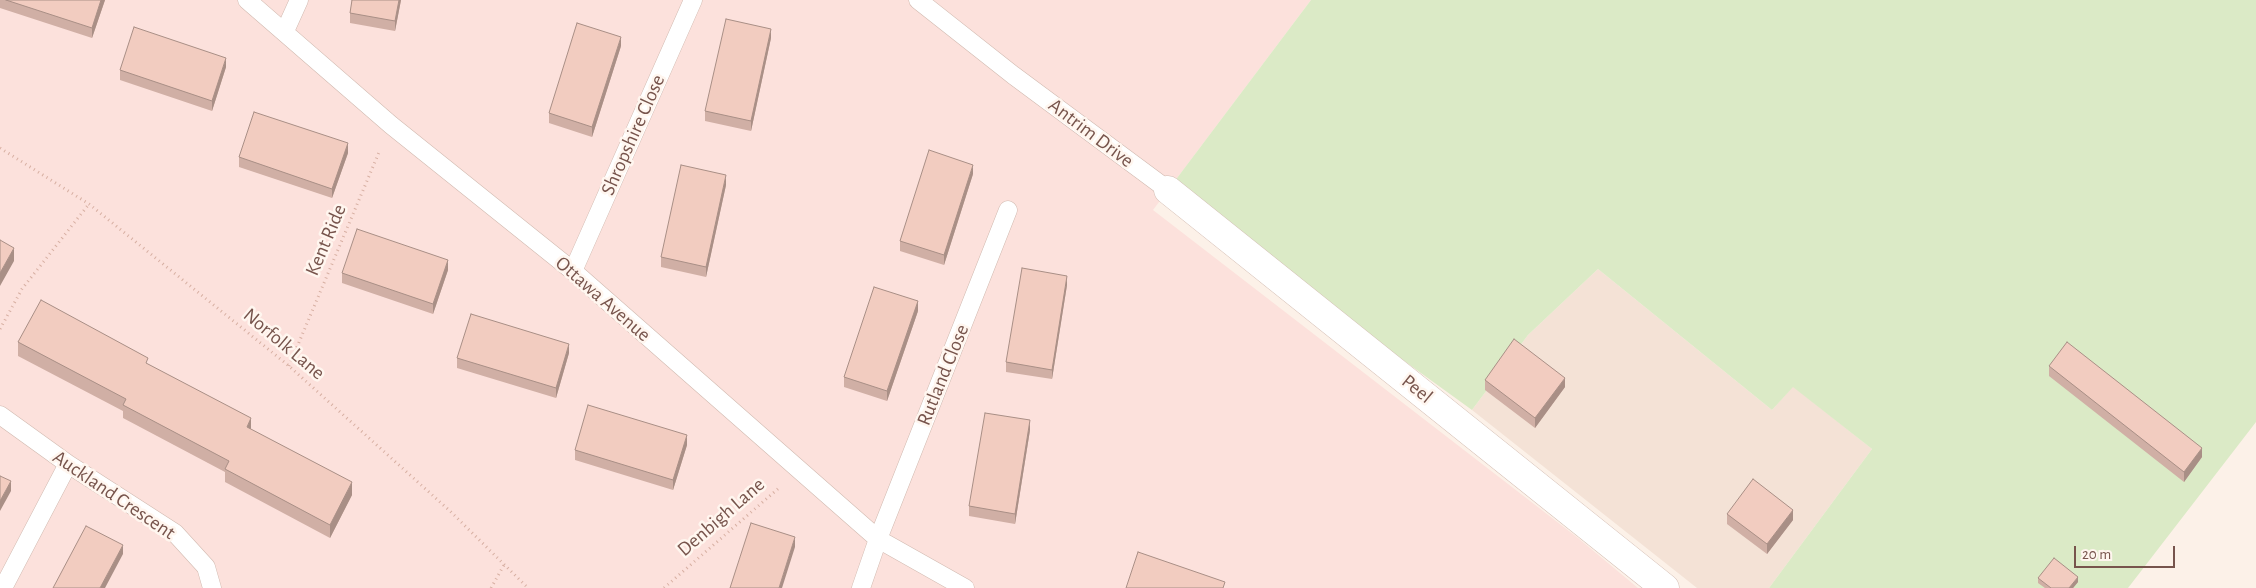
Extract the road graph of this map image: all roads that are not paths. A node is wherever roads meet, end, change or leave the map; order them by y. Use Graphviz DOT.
graph roads {
  1 [pos="247,0"];
  2 [pos="299,0"];
  3 [pos="693,0"];
  4 [pos="918,0"];
  5 [pos="285,31"];
  6 [pos="1168,190"];
  7 [pos="1008,210"];
  8 [pos="572,271"];
  9 [pos="0,415"];
  10 [pos="68,464"];
  11 [pos="878,540"];
  12 [pos="3,588"];
  13 [pos="212,588"];
  14 [pos="861,588"];
  15 [pos="965,588"];
  16 [pos="1665,588"];
  1 -- 5 [label="lane, Ottawa Avenue"];
  2 -- 5 [label="lane"];
  3 -- 8 [label="lane, Shropshire Close"];
  4 -- 6 [label="lane, Antrim Drive"];
  5 -- 8 [label="lane, Ottawa Avenue"];
  6 -- 16 [label="street, Peel"];
  7 -- 11 [label="lane, Rutland Close"];
  8 -- 11 [label="lane, Ottawa Avenue"];
  9 -- 10 [label="lane, Auckland Crescent"];
  10 -- 12 [label="lane"];
  10 -- 13 [label="lane, Auckland Crescent"];
  11 -- 14 [label="lane, Rutland Close"];
  11 -- 15 [label="lane, Ottawa Avenue"];
}
